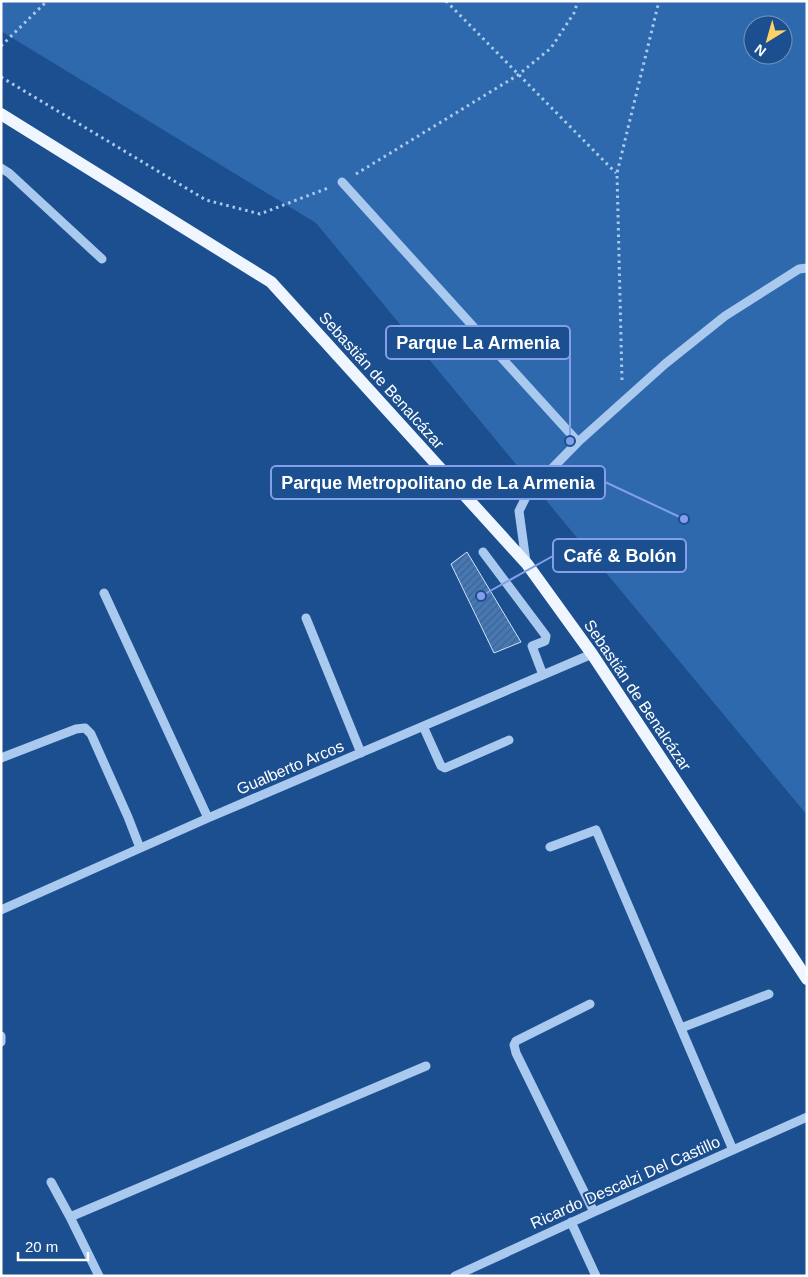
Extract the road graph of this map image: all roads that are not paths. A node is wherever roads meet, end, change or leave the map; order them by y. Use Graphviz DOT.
graph roads {
  1 [pos="1,114"];
  2 [pos="1,168"];
  3 [pos="342,182"];
  4 [pos="102,259"];
  5 [pos="807,268"];
  6 [pos="578,442"];
  7 [pos="483,552"];
  8 [pos="527,564"];
  9 [pos="104,592"];
  10 [pos="306,618"];
  11 [pos="592,654"];
  12 [pos="542,675"];
  13 [pos="423,726"];
  14 [pos="509,740"];
  15 [pos="361,753"];
  16 [pos="1,758"];
  17 [pos="208,818"];
  18 [pos="550,847"];
  19 [pos="140,848"];
  20 [pos="1,910"];
  21 [pos="807,979"];
  22 [pos="769,994"];
  23 [pos="590,1004"];
  24 [pos="681,1028"];
  25 [pos="1,1036"];
  26 [pos="1,1042"];
  27 [pos="426,1066"];
  28 [pos="807,1117"];
  29 [pos="733,1150"];
  30 [pos="51,1182"];
  31 [pos="594,1212"];
  32 [pos="70,1217"];
  33 [pos="571,1222"];
  34 [pos="99,1276"];
  35 [pos="455,1276"];
  36 [pos="596,1276"];
  1 -- 8 [label="main road, Sebastián de Benalcázar"];
  2 -- 4 [label="street"];
  3 -- 6 [label="street"];
  5 -- 6 [label="street"];
  6 -- 8 [label="street"];
  7 -- 12 [label="street"];
  8 -- 11 [label="main road, Sebastián de Benalcázar"];
  9 -- 17 [label="street"];
  10 -- 15 [label="street"];
  11 -- 12 [label="street, Gualberto Arcos"];
  11 -- 21 [label="main road, Sebastián de Benalcázar"];
  12 -- 13 [label="street, Gualberto Arcos"];
  13 -- 14 [label="street"];
  13 -- 15 [label="street, Gualberto Arcos"];
  15 -- 17 [label="street, Gualberto Arcos"];
  16 -- 19 [label="street"];
  17 -- 19 [label="street, Gualberto Arcos"];
  18 -- 24 [label="street"];
  19 -- 20 [label="street, Gualberto Arcos"];
  22 -- 24 [label="street"];
  23 -- 31 [label="street"];
  24 -- 29 [label="street"];
  25 -- 26 [label="street"];
  27 -- 32 [label="street"];
  28 -- 29 [label="street, Ricardo Descalzi Del Castillo"];
  29 -- 31 [label="street, Ricardo Descalzi Del Castillo"];
  30 -- 32 [label="street"];
  31 -- 33 [label="street, Ricardo Descalzi Del Castillo"];
  32 -- 34 [label="street"];
  33 -- 35 [label="street, Ricardo Descalzi Del Castillo"];
  33 -- 36 [label="street"];
}
